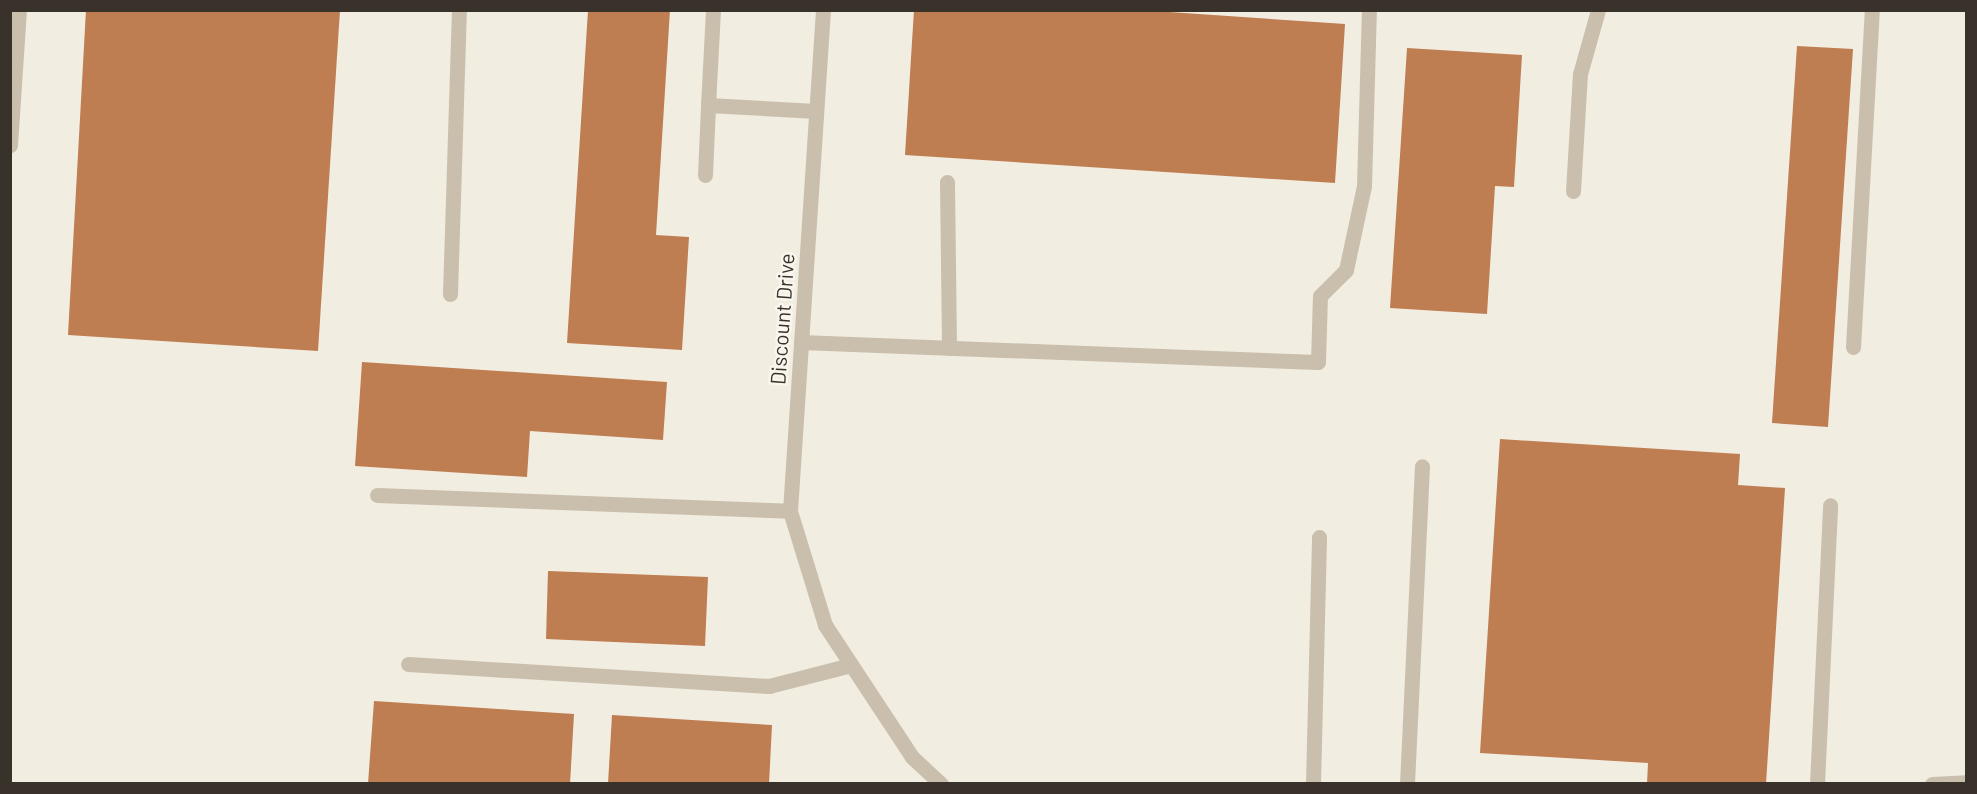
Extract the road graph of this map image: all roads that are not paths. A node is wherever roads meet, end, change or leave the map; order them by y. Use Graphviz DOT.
graph roads {
  1 [pos="19,10"];
  2 [pos="459,10"];
  3 [pos="713,10"];
  4 [pos="823,10"];
  5 [pos="1370,10"];
  6 [pos="1598,10"];
  7 [pos="1872,10"];
  8 [pos="708,105"];
  9 [pos="816,111"];
  10 [pos="10,145"];
  11 [pos="705,175"];
  12 [pos="947,182"];
  13 [pos="1573,191"];
  14 [pos="450,294"];
  15 [pos="801,342"];
  16 [pos="1853,347"];
  17 [pos="949,348"];
  18 [pos="1422,466"];
  19 [pos="377,495"];
  20 [pos="1830,505"];
  21 [pos="790,511"];
  22 [pos="1319,537"];
  23 [pos="408,664"];
  24 [pos="851,665"];
  25 [pos="1966,782"];
  26 [pos="941,783"];
  27 [pos="1313,783"];
  28 [pos="1407,783"];
  29 [pos="1817,783"];
  30 [pos="1932,783"];
  1 -- 10 [label="street"];
  2 -- 14 [label="street"];
  3 -- 8 [label="street"];
  4 -- 9 [label="street, Discount Drive"];
  5 -- 17 [label="street"];
  6 -- 13 [label="street"];
  7 -- 16 [label="street"];
  8 -- 9 [label="street"];
  8 -- 11 [label="street"];
  9 -- 15 [label="street, Discount Drive"];
  12 -- 17 [label="street"];
  15 -- 17 [label="street"];
  15 -- 21 [label="street, Discount Drive"];
  18 -- 28 [label="street"];
  19 -- 21 [label="street"];
  20 -- 29 [label="street"];
  21 -- 24 [label="street, Discount Drive"];
  22 -- 27 [label="street"];
  23 -- 24 [label="street"];
  24 -- 26 [label="street, Discount Drive"];
  25 -- 30 [label="street"];
}
